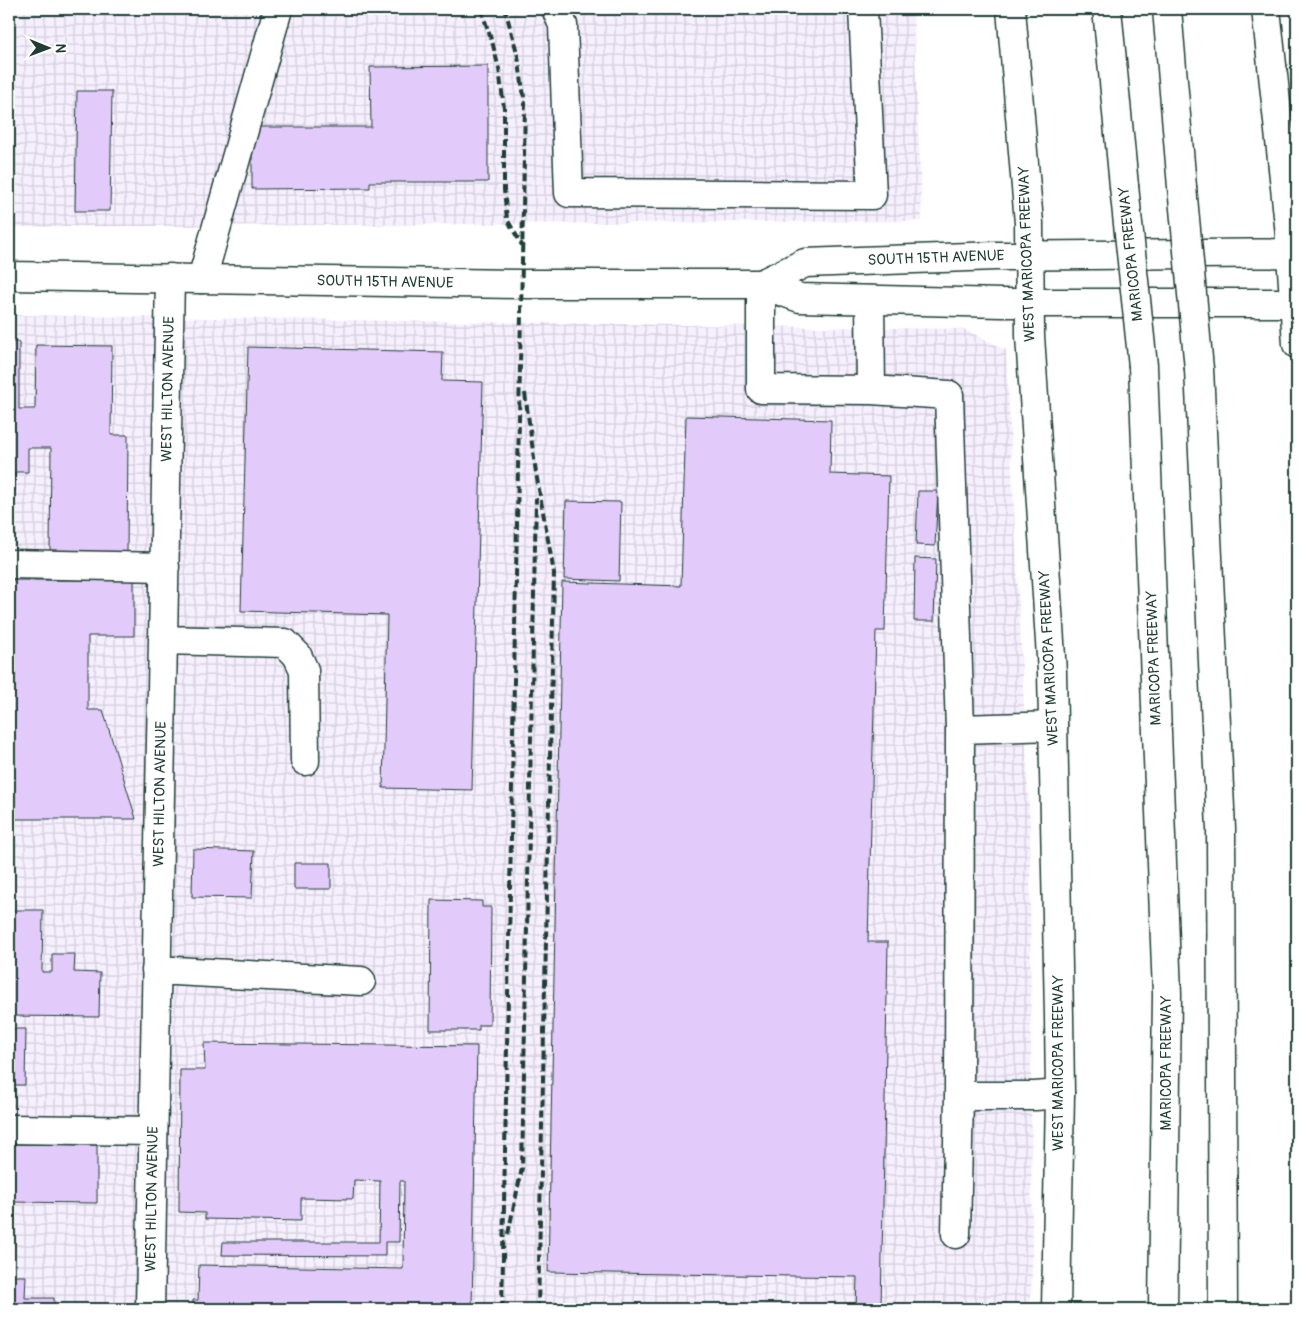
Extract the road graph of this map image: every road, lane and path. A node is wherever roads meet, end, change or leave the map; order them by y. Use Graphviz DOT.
graph roads {
  1 [pos="278,9"];
  2 [pos="556,9"];
  3 [pos="863,9"];
  4 [pos="1011,9"];
  5 [pos="1107,9"];
  6 [pos="1167,9"];
  7 [pos="1266,9"];
  8 [pos="1294,253"];
  9 [pos="1030,256"];
  10 [pos="9,276"];
  11 [pos="170,278"];
  12 [pos="202,279"];
  13 [pos="760,284"];
  14 [pos="870,300"];
  15 [pos="1030,303"];
  16 [pos="1296,303"];
  17 [pos="1297,344"];
  18 [pos="871,390"];
  19 [pos="9,564"];
  20 [pos="165,567"];
  21 [pos="163,640"];
  22 [pos="1053,726"];
  23 [pos="960,729"];
  24 [pos="305,761"];
  25 [pos="156,970"];
  26 [pos="361,981"];
  27 [pos="1060,1094"];
  28 [pos="959,1096"];
  29 [pos="9,1129"];
  30 [pos="153,1131"];
  31 [pos="956,1234"];
  32 [pos="150,1309"];
  33 [pos="1056,1309"];
  34 [pos="1163,1309"];
  35 [pos="1223,1309"];
  1 -- 12 [label="main road"];
  2 -- 3 [label="main road"];
  4 -- 9 [label="main road, WEST MARICOPA FREEWAY"];
  5 -- 34 [label="main road, MARICOPA FREEWAY, bridge"];
  6 -- 35 [label="main road, bridge"];
  7 -- 8 [label="main road"];
  8 -- 9 [label="main road, SOUTH 15TH AVENUE"];
  8 -- 16 [label="main road"];
  9 -- 13 [label="main road, SOUTH 15TH AVENUE"];
  9 -- 15 [label="main road, WEST MARICOPA FREEWAY"];
  10 -- 11 [label="main road, SOUTH 15TH AVENUE"];
  11 -- 12 [label="main road, SOUTH 15TH AVENUE"];
  11 -- 20 [label="main road, WEST HILTON AVENUE"];
  12 -- 13 [label="main road, SOUTH 15TH AVENUE"];
  13 -- 14 [label="main road, SOUTH 15TH AVENUE"];
  13 -- 18 [label="main road"];
  14 -- 15 [label="main road, SOUTH 15TH AVENUE"];
  14 -- 18 [label="main road"];
  15 -- 16 [label="main road, SOUTH 15TH AVENUE"];
  15 -- 22 [label="main road, WEST MARICOPA FREEWAY"];
  16 -- 17 [label="main road"];
  18 -- 23 [label="main road"];
  19 -- 20 [label="main road"];
  20 -- 21 [label="main road, WEST HILTON AVENUE"];
  21 -- 24 [label="main road"];
  21 -- 25 [label="main road, WEST HILTON AVENUE"];
  22 -- 23 [label="main road"];
  22 -- 27 [label="main road, WEST MARICOPA FREEWAY"];
  23 -- 28 [label="main road"];
  25 -- 26 [label="main road"];
  25 -- 30 [label="main road, WEST HILTON AVENUE"];
  27 -- 28 [label="main road"];
  27 -- 33 [label="main road, WEST MARICOPA FREEWAY"];
  28 -- 31 [label="main road"];
  29 -- 30 [label="main road"];
  30 -- 32 [label="main road, WEST HILTON AVENUE"];
}
